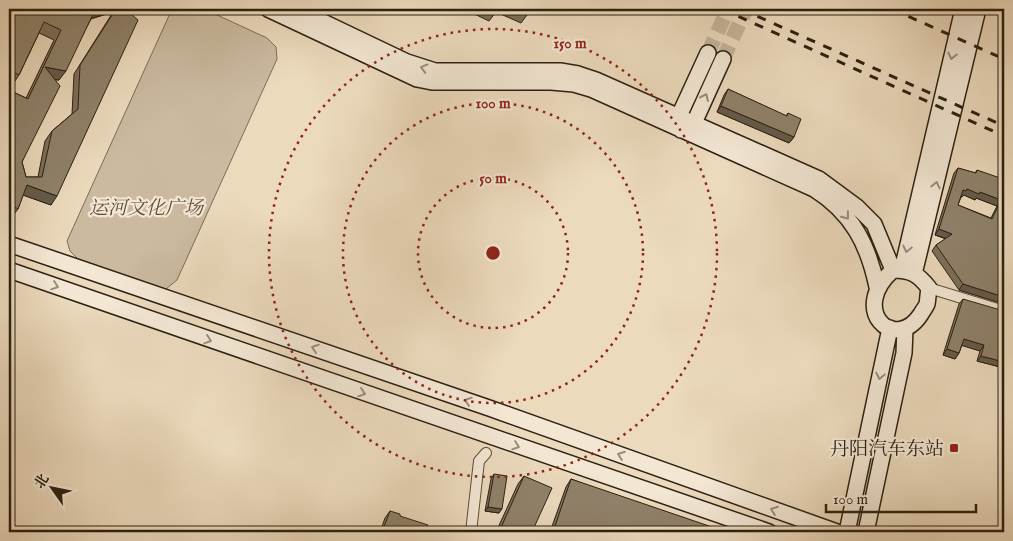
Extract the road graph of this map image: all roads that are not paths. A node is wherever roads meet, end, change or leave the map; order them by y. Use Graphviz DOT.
graph roads {
  1 [pos="268,9"];
  2 [pos="296,9"];
  3 [pos="963,9"];
  4 [pos="978,9"];
  5 [pos="708,53"];
  6 [pos="723,59"];
  7 [pos="685,123"];
  8 [pos="9,244"];
  9 [pos="9,270"];
  10 [pos="903,271"];
  11 [pos="878,287"];
  12 [pos="929,288"];
  13 [pos="1004,311"];
  14 [pos="890,328"];
  15 [pos="905,329"];
  16 [pos="486,453"];
  17 [pos="471,532"];
  18 [pos="769,532"];
  19 [pos="837,532"];
  20 [pos="847,532"];
  21 [pos="866,532"];
  1 -- 7 [label="street"];
  7 -- 2 [label="street, one-way"];
  3 -- 10 [label="street, one-way"];
  10 -- 4 [label="street, one-way"];
  5 -- 7 [label="street"];
  7 -- 6 [label="street, one-way"];
  7 -- 10 [label="street"];
  7 -- 11 [label="street, one-way"];
  19 -- 8 [label="street, one-way"];
  9 -- 18 [label="street, one-way"];
  10 -- 11 [label="street"];
  10 -- 12 [label="street"];
  11 -- 14 [label="street"];
  12 -- 13 [label="street"];
  12 -- 15 [label="street"];
  14 -- 15 [label="street"];
  14 -- 20 [label="street, one-way"];
  15 -- 21 [label="street"];
  16 -- 17 [label="street"];
}
